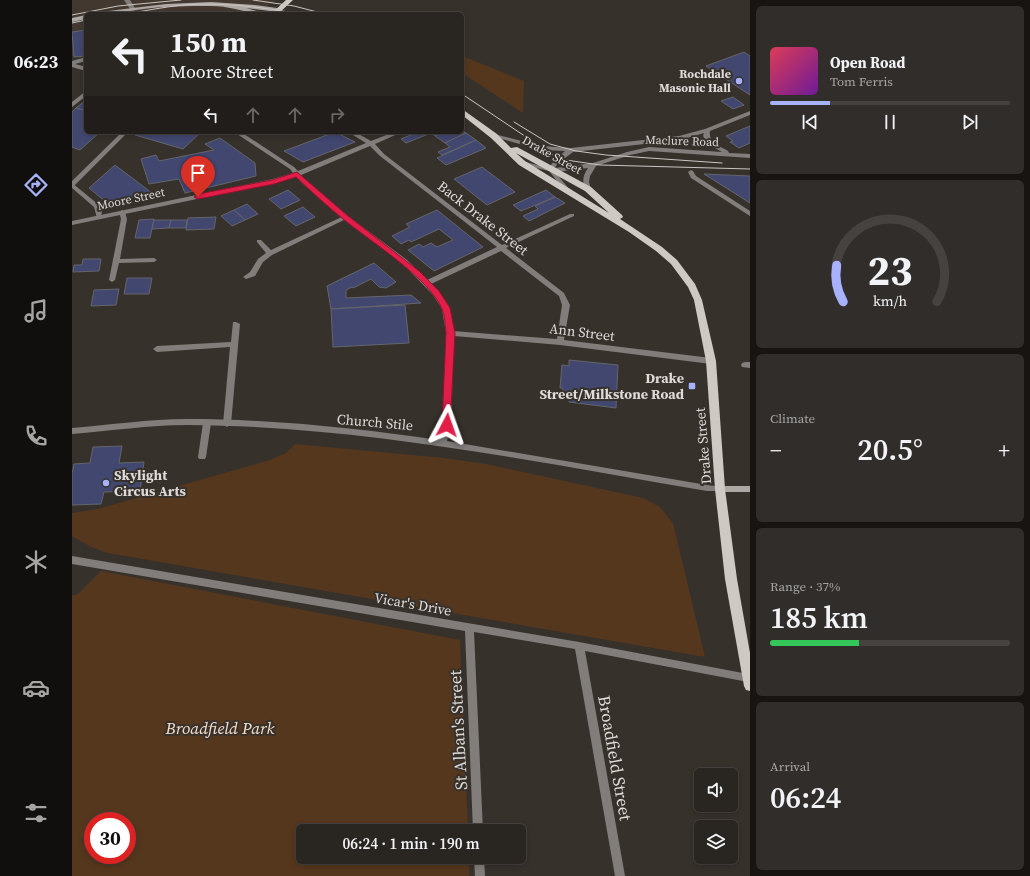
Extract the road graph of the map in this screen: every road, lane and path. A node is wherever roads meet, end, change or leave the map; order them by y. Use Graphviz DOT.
graph roads {
  1 [pos="126,0"];
  2 [pos="157,0"];
  3 [pos="290,0"];
  4 [pos="180,2"];
  5 [pos="151,4"];
  6 [pos="132,8"];
  7 [pos="111,12"];
  8 [pos="256,12"];
  9 [pos="275,12"];
  10 [pos="84,17"];
  11 [pos="72,20"];
  12 [pos="84,60"];
  13 [pos="72,64"];
  14 [pos="84,68"];
  15 [pos="84,95"];
  16 [pos="72,105"];
  17 [pos="464,113"];
  18 [pos="750,113"];
  19 [pos="709,130"];
  20 [pos="123,134"];
  21 [pos="240,134"];
  22 [pos="354,134"];
  23 [pos="394,134"];
  24 [pos="494,136"];
  25 [pos="371,144"];
  26 [pos="571,150"];
  27 [pos="734,155"];
  28 [pos="750,156"];
  29 [pos="522,163"];
  30 [pos="594,165"];
  31 [pos="552,170"];
  32 [pos="691,172"];
  33 [pos="297,174"];
  34 [pos="72,185"];
  35 [pos="588,189"];
  36 [pos="567,190"];
  37 [pos="122,212"];
  38 [pos="572,214"];
  39 [pos="750,214"];
  40 [pos="99,217"];
  41 [pos="346,217"];
  42 [pos="72,222"];
  43 [pos="632,230"];
  44 [pos="259,241"];
  45 [pos="502,248"];
  46 [pos="270,253"];
  47 [pos="154,260"];
  48 [pos="116,261"];
  49 [pos="246,277"];
  50 [pos="112,280"];
  51 [pos="426,283"];
  52 [pos="236,324"];
  53 [pos="450,333"];
  54 [pos="560,342"];
  55 [pos="234,344"];
  56 [pos="157,349"];
  57 [pos="710,361"];
  58 [pos="207,423"];
  59 [pos="227,424"];
  60 [pos="72,431"];
  61 [pos="442,442"];
  62 [pos="202,457"];
  63 [pos="720,489"];
  64 [pos="750,489"];
  65 [pos="72,560"];
  66 [pos="469,628"];
  67 [pos="579,646"];
  68 [pos="749,682"];
  69 [pos="478,824"];
  70 [pos="479,864"];
  71 [pos="480,876"];
  72 [pos="620,876"];
  1 -- 6 [label="street"];
  2 -- 5 [label="main road"];
  3 -- 9 [label="main road"];
  4 -- 5 [label="main road"];
  4 -- 8 [label="main road"];
  4 -- 9 [label="main road"];
  5 -- 6 [label="main road"];
  6 -- 7 [label="main road"];
  10 -- 11 [label="main road"];
  12 -- 13 [label="street"];
  13 -- 14 [label="street"];
  15 -- 16 [label="street"];
  17 -- 24 [label="main road, Drake Street"];
  18 -- 19 [label="street"];
  19 -- 26 [label="street"];
  19 -- 27 [label="street"];
  20 -- 34 [label="street"];
  21 -- 33 [label="street"];
  22 -- 25 [label="street, Back Drake Street"];
  23 -- 25 [label="street, Moore Street"];
  24 -- 26 [label="street"];
  24 -- 29 [label="main road, Drake Street"];
  24 -- 31 [label="main road, Drake Street"];
  25 -- 33 [label="street, Moore Street"];
  25 -- 45 [label="street, Back Drake Street"];
  26 -- 31 [label="street"];
  27 -- 28 [label="street, Maclure Road"];
  27 -- 30 [label="street, Maclure Road"];
  29 -- 31 [label="street, Maclure Road"];
  29 -- 36 [label="main road, Drake Street"];
  30 -- 31 [label="street, Maclure Road"];
  30 -- 35 [label="street"];
  31 -- 35 [label="main road, Drake Street"];
  31 -- 36 [label="street"];
  32 -- 39 [label="street"];
  33 -- 37 [label="street, Moore Street"];
  33 -- 41 [label="street"];
  34 -- 40 [label="street"];
  35 -- 43 [label="main road, Drake Street"];
  36 -- 43 [label="main road, Drake Street"];
  37 -- 40 [label="street, Moore Street"];
  37 -- 48 [label="street"];
  38 -- 45 [label="street"];
  40 -- 42 [label="street, Moore Street"];
  41 -- 46 [label="street"];
  41 -- 51 [label="street"];
  43 -- 57 [label="main road, Drake Street"];
  44 -- 46 [label="street"];
  45 -- 51 [label="street"];
  45 -- 54 [label="street, Back Drake Street"];
  46 -- 49 [label="street"];
  47 -- 48 [label="street"];
  48 -- 50 [label="street"];
  51 -- 53 [label="street"];
  52 -- 55 [label="street"];
  53 -- 54 [label="street, Ann Street"];
  53 -- 61 [label="street"];
  54 -- 57 [label="street, Ann Street"];
  55 -- 56 [label="street"];
  55 -- 59 [label="street"];
  57 -- 63 [label="main road, Drake Street"];
  58 -- 59 [label="street, Church Stile"];
  58 -- 60 [label="street, Church Stile"];
  58 -- 62 [label="street"];
  59 -- 61 [label="street, Church Stile"];
  61 -- 63 [label="street, Church Stile"];
  63 -- 64 [label="main road"];
  63 -- 68 [label="main road, Drake Street"];
  65 -- 66 [label="street, Vicar's Drive"];
  66 -- 67 [label="street, Vicar's Drive"];
  66 -- 69 [label="street, St Alban's Street"];
  67 -- 68 [label="street, Vicar's Drive"];
  67 -- 72 [label="street, Broadfield Street"];
  70 -- 71 [label="street"];
}
